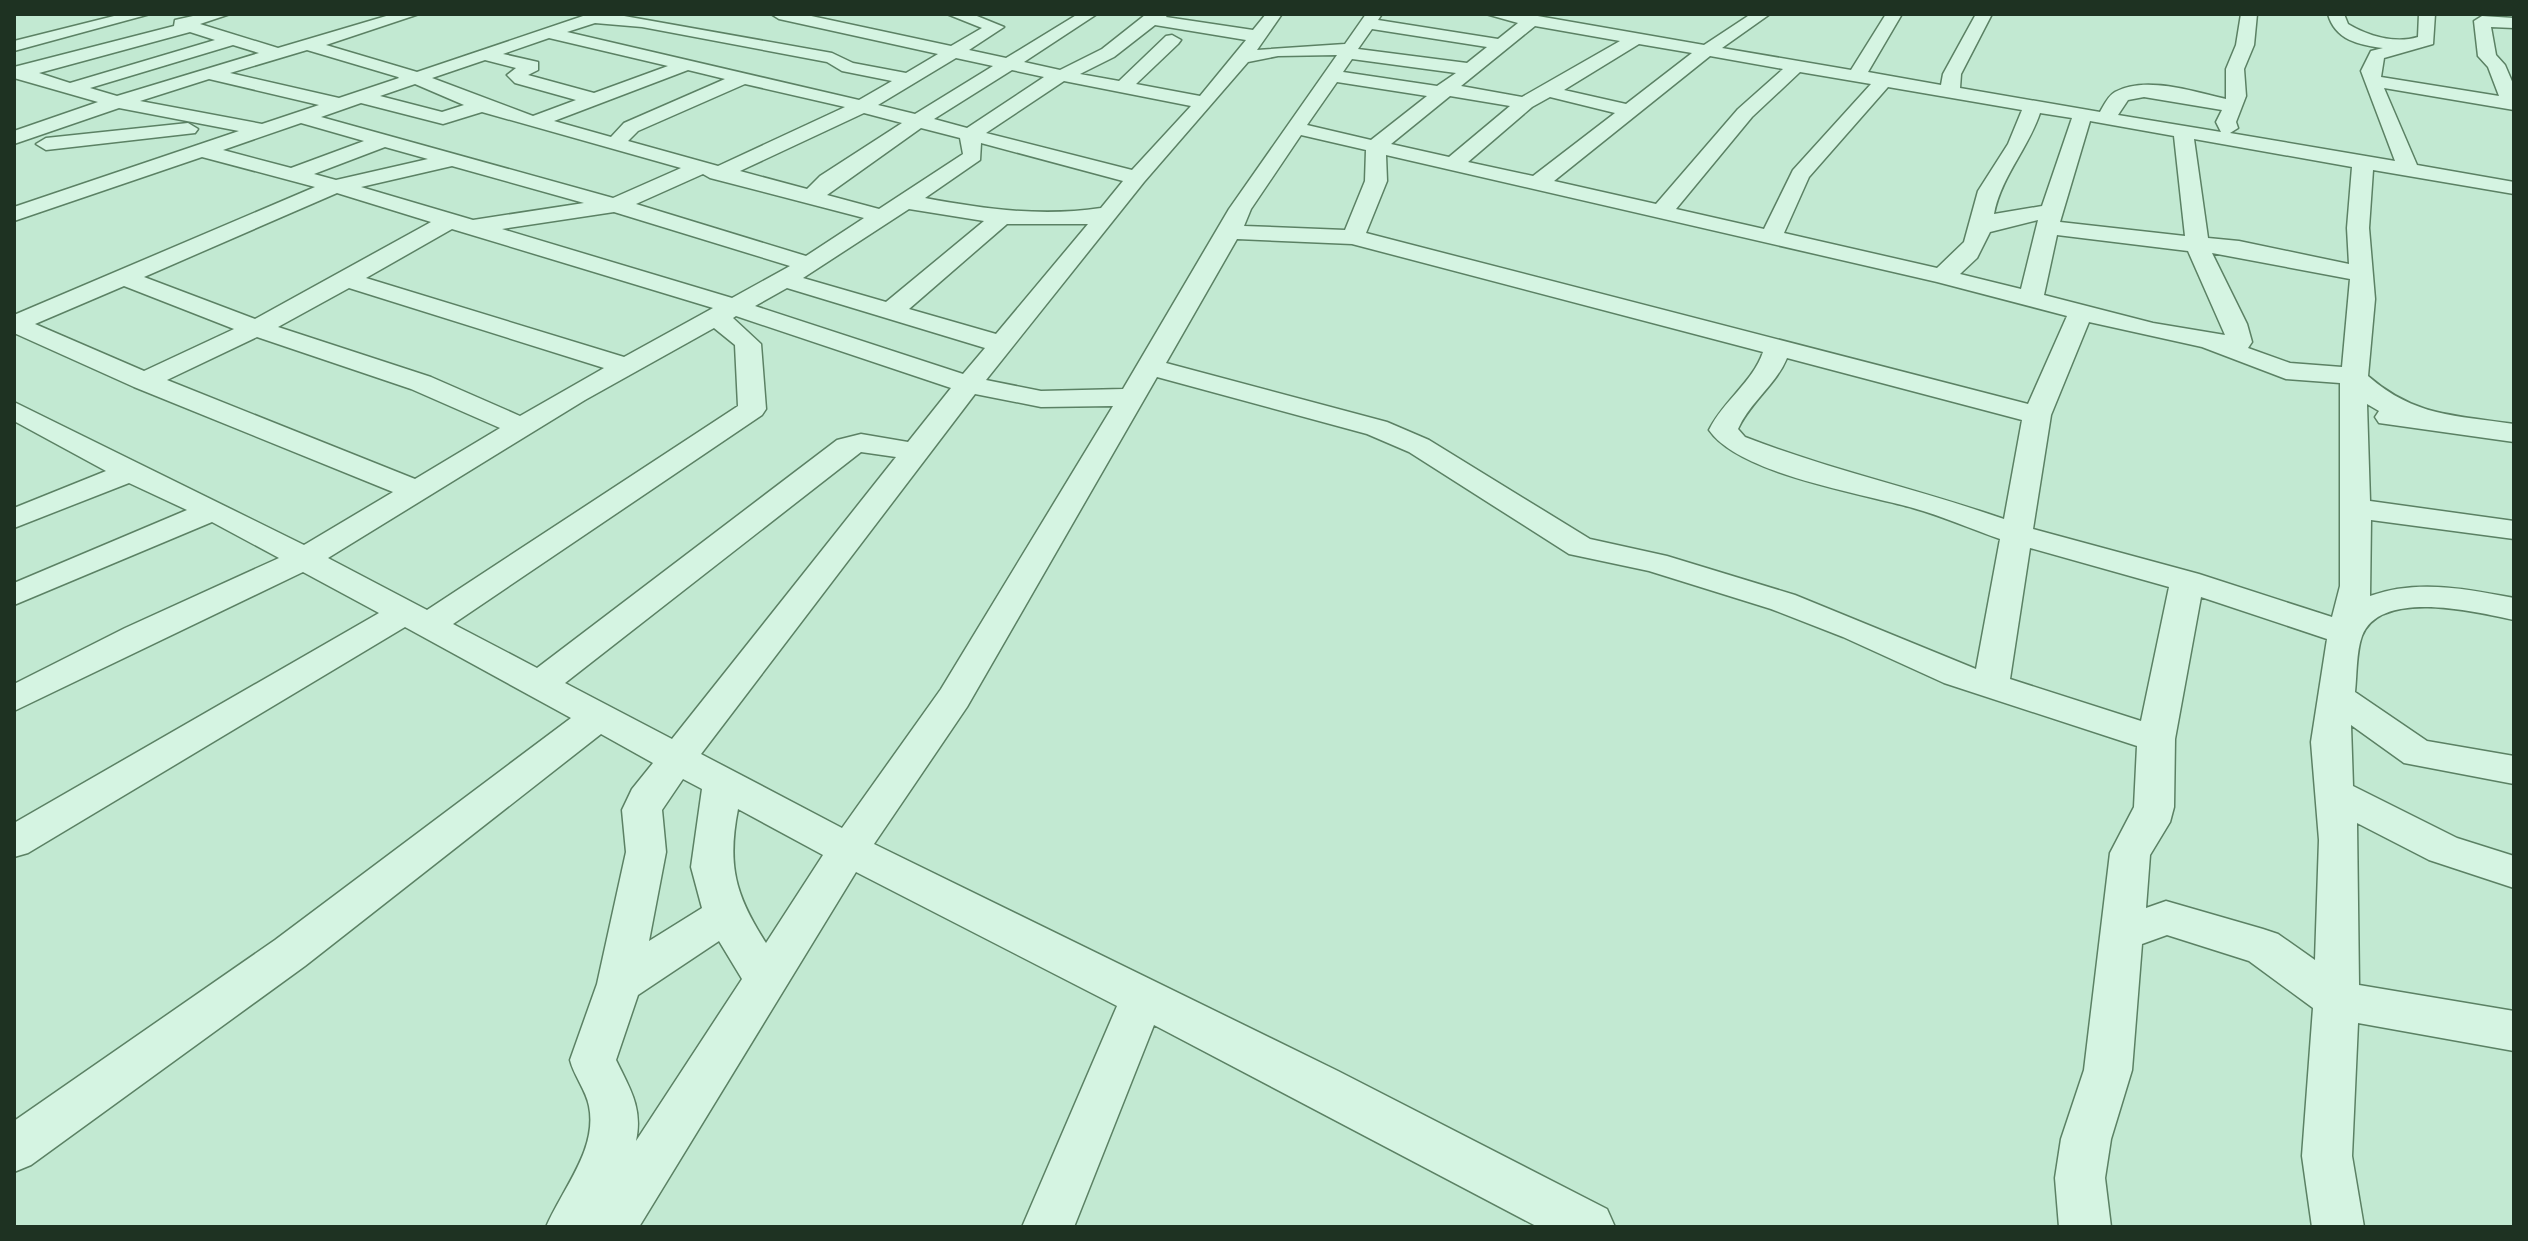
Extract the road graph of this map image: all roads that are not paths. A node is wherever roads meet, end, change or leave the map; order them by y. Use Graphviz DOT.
graph roads {
  1 [pos="144,14"];
  2 [pos="222,14"];
  3 [pos="411,14"];
  4 [pos="781,14"];
  5 [pos="1089,14"];
  6 [pos="1274,14"];
  7 [pos="1494,14"];
  8 [pos="1762,14"];
  9 [pos="1894,14"];
  10 [pos="1984,14"];
  11 [pos="2249,14"];
  12 [pos="2336,14"];
  13 [pos="2427,14"];
  14 [pos="973,15"];
  15 [pos="600,16"];
  16 [pos="1527,16"];
  17 [pos="1155,17"];
  18 [pos="1371,18"];
  19 [pos="2510,20"];
  20 [pos="816,22"];
  21 [pos="185,26"];
  22 [pos="1630,31"];
  23 [pos="548,33"];
  24 [pos="1256,36"];
  25 [pos="232,40"];
  26 [pos="1172,40"];
  27 [pos="2464,40"];
  28 [pos="743,41"];
  29 [pos="1499,44"];
  30 [pos="2494,44"];
  31 [pos="308,45"];
  32 [pos="14,46"];
  33 [pos="2370,48"];
  34 [pos="1707,50"];
  35 [pos="952,52"];
  36 [pos="276,53"];
  37 [pos="482,55"];
  38 [pos="1239,58"];
  39 [pos="1340,59"];
  40 [pos="300,63"];
  41 [pos="1010,63"];
  42 [pos="841,64"];
  43 [pos="1797,65"];
  44 [pos="380,66"];
  45 [pos="684,66"];
  46 [pos="1469,69"];
  47 [pos="17,72"];
  48 [pos="208,73"];
  49 [pos="1857,75"];
  50 [pos="735,76"];
  51 [pos="1066,76"];
  52 [pos="413,79"];
  53 [pos="650,79"];
  54 [pos="910,79"];
  55 [pos="1891,80"];
  56 [pos="1951,82"];
  57 [pos="2374,84"];
  58 [pos="72,88"];
  59 [pos="1122,88"];
  60 [pos="384,89"];
  61 [pos="1442,90"];
  62 [pos="1546,91"];
  63 [pos="601,97"];
  64 [pos="351,100"];
  65 [pos="117,102"];
  66 [pos="1202,102"];
  67 [pos="1525,103"];
  68 [pos="2034,104"];
  69 [pos="2513,104"];
  70 [pos="482,106"];
  71 [pos="859,108"];
  72 [pos="668,111"];
  73 [pos="1631,111"];
  74 [pos="2094,115"];
  75 [pos="2230,115"];
  76 [pos="301,117"];
  77 [pos="534,122"];
  78 [pos="916,122"];
  79 [pos="258,128"];
  80 [pos="1294,128"];
  81 [pos="2183,129"];
  82 [pos="970,135"];
  83 [pos="22,136"];
  84 [pos="2243,139"];
  85 [pos="382,141"];
  86 [pos="614,145"];
  87 [pos="1376,146"];
  88 [pos="2275,148"];
  89 [pos="203,151"];
  90 [pos="424,152"];
  91 [pos="456,160"];
  92 [pos="2363,163"];
  93 [pos="1452,165"];
  94 [pos="2410,171"];
  95 [pos="138,172"];
  96 [pos="388,172"];
  97 [pos="707,172"];
  98 [pos="294,174"];
  99 [pos="1137,178"];
  100 [pos="1537,184"];
  101 [pos="336,186"];
  102 [pos="2514,188"];
  103 [pos="14,191"];
  104 [pos="362,194"];
  105 [pos="811,198"];
  106 [pos="904,201"];
  107 [pos="48,202"];
  108 [pos="615,205"];
  109 [pos="1661,212"];
  110 [pos="14,214"];
  111 [pos="1108,214"];
  112 [pos="881,216"];
  113 [pos="2049,219"];
  114 [pos="999,220"];
  115 [pos="462,224"];
  116 [pos="1983,227"];
  117 [pos="1230,232"];
  118 [pos="1353,237"];
  119 [pos="1771,237"];
  120 [pos="2199,244"];
  121 [pos="807,264"];
  122 [pos="2361,274"];
  123 [pos="1941,276"];
  124 [pos="123,277"];
  125 [pos="347,280"];
  126 [pos="784,280"];
  127 [pos="14,293"];
  128 [pos="2031,298"];
  129 [pos="47,309"];
  130 [pos="722,311"];
  131 [pos="891,311"];
  132 [pos="2081,312"];
  133 [pos="14,324"];
  134 [pos="258,329"];
  135 [pos="2204,340"];
  136 [pos="1004,345"];
  137 [pos="1777,348"];
  138 [pos="626,366"];
  139 [pos="1150,367"];
  140 [pos="2355,379"];
  141 [pos="144,381"];
  142 [pos="968,385"];
  143 [pos="1131,397"];
  144 [pos="14,410"];
  145 [pos="2037,415"];
  146 [pos="2411,417"];
  147 [pos="2353,424"];
  148 [pos="522,427"];
  149 [pos="46,428"];
  150 [pos="2514,433"];
  151 [pos="14,442"];
  152 [pos="916,452"];
  153 [pos="130,472"];
  154 [pos="416,490"];
  155 [pos="2363,506"];
  156 [pos="213,510"];
  157 [pos="14,519"];
  158 [pos="2514,530"];
  159 [pos="2019,535"];
  160 [pos="304,559"];
  161 [pos="2187,581"];
  162 [pos="14,595"];
  163 [pos="2514,609"];
  164 [pos="417,619"];
  165 [pos="2345,633"];
  166 [pos="538,685"];
  167 [pos="1991,686"];
  168 [pos="2335,696"];
  169 [pos="14,699"];
  170 [pos="598,717"];
  171 [pos="2156,739"];
  172 [pos="678,760"];
  173 [pos="2514,770"];
  174 [pos="723,784"];
  175 [pos="2332,792"];
  176 [pos="14,842"];
  177 [pos="848,850"];
  178 [pos="2514,872"];
  179 [pos="725,915"];
  180 [pos="2121,934"];
  181 [pos="765,978"];
  182 [pos="619,984"];
  183 [pos="1143,997"];
  184 [pos="2336,1000"];
  185 [pos="2514,1031"];
  186 [pos="14,1149"];
  187 [pos="572,1227"];
  188 [pos="610,1227"];
  189 [pos="1048,1227"];
  190 [pos="1589,1227"];
  191 [pos="2085,1227"];
  192 [pos="2338,1227"];
  1 -- 21 [label="street"];
  1 -- 32 [label="street"];
  2 -- 21 [label="street"];
  3 -- 31 [label="street"];
  4 -- 20 [label="street"];
  5 -- 41 [label="street"];
  6 -- 24 [label="street"];
  7 -- 16 [label="street"];
  8 -- 34 [label="street"];
  9 -- 49 [label="street"];
  10 -- 56 [label="street"];
  11 -- 75 [label="street"];
  12 -- 33 [label="street"];
  13 -- 33 [label="street"];
  14 -- 35 [label="street"];
  15 -- 23 [label="street"];
  15 -- 28 [label="street"];
  16 -- 22 [label="street"];
  16 -- 29 [label="street"];
  17 -- 24 [label="street"];
  17 -- 51 [label="street"];
  18 -- 29 [label="street"];
  18 -- 39 [label="street"];
  19 -- 30 [label="street"];
  20 -- 28 [label="street"];
  20 -- 35 [label="street"];
  21 -- 25 [label="street"];
  21 -- 47 [label="street"];
  22 -- 34 [label="street"];
  22 -- 62 [label="street"];
  23 -- 37 [label="street"];
  23 -- 45 [label="street"];
  24 -- 38 [label="street"];
  25 -- 36 [label="street"];
  25 -- 58 [label="street"];
  26 -- 59 [label="street"];
  27 -- 30 [label="street"];
  28 -- 42 [label="street"];
  28 -- 45 [label="street"];
  29 -- 46 [label="street"];
  30 -- 69 [label="street"];
  31 -- 36 [label="street"];
  31 -- 44 [label="street"];
  33 -- 57 [label="street"];
  34 -- 43 [label="street"];
  34 -- 73 [label="street"];
  35 -- 41 [label="street"];
  35 -- 54 [label="street"];
  36 -- 40 [label="street"];
  36 -- 48 [label="street"];
  37 -- 52 [label="street"];
  37 -- 63 [label="street"];
  38 -- 39 [label="street"];
  38 -- 66 [label="street"];
  39 -- 46 [label="street"];
  39 -- 61 [label="street"];
  39 -- 80 [label="street"];
  41 -- 51 [label="street"];
  41 -- 78 [label="street"];
  42 -- 50 [label="street"];
  42 -- 54 [label="street"];
  43 -- 49 [label="street"];
  43 -- 109 [label="street"];
  44 -- 52 [label="street"];
  44 -- 60 [label="street"];
  45 -- 50 [label="street"];
  45 -- 53 [label="street"];
  46 -- 61 [label="street"];
  47 -- 58 [label="street"];
  48 -- 64 [label="street"];
  48 -- 65 [label="street"];
  49 -- 55 [label="street"];
  50 -- 53 [label="street"];
  50 -- 71 [label="street"];
  50 -- 72 [label="street"];
  51 -- 59 [label="street"];
  51 -- 82 [label="street"];
  52 -- 60 [label="street"];
  52 -- 70 [label="street"];
  53 -- 63 [label="street"];
  54 -- 71 [label="street"];
  55 -- 56 [label="street"];
  55 -- 119 [label="street"];
  56 -- 68 [label="street"];
  57 -- 69 [label="street"];
  57 -- 94 [label="street"];
  58 -- 65 [label="street"];
  59 -- 66 [label="street"];
  60 -- 64 [label="street"];
  61 -- 67 [label="street"];
  61 -- 87 [label="street"];
  62 -- 67 [label="street"];
  62 -- 73 [label="street"];
  63 -- 72 [label="street"];
  63 -- 77 [label="street"];
  64 -- 70 [label="street"];
  64 -- 76 [label="street"];
  65 -- 79 [label="street"];
  65 -- 83 [label="street"];
  66 -- 99 [label="street"];
  67 -- 93 [label="street"];
  68 -- 74 [label="street"];
  68 -- 116 [label="street"];
  70 -- 77 [label="street"];
  71 -- 78 [label="street"];
  71 -- 97 [label="street"];
  72 -- 86 [label="street"];
  73 -- 100 [label="street"];
  74 -- 75 [label="street"];
  74 -- 81 [label="street"];
  74 -- 113 [label="street"];
  75 -- 81 [label="street"];
  75 -- 84 [label="street"];
  76 -- 79 [label="street"];
  76 -- 85 [label="street"];
  77 -- 86 [label="street"];
  78 -- 82 [label="street"];
  78 -- 105 [label="street"];
  79 -- 83 [label="street"];
  79 -- 89 [label="street"];
  80 -- 87 [label="street"];
  80 -- 117 [label="street"];
  81 -- 84 [label="street"];
  81 -- 88 [label="street"];
  81 -- 120 [label="street"];
  82 -- 99 [label="street"];
  82 -- 106 [label="street"];
  83 -- 95 [label="street"];
  84 -- 88 [label="street"];
  85 -- 90 [label="street"];
  85 -- 98 [label="street"];
  86 -- 97 [label="street"];
  87 -- 93 [label="street"];
  87 -- 118 [label="street"];
  88 -- 92 [label="street"];
  89 -- 95 [label="street"];
  89 -- 98 [label="street"];
  90 -- 91 [label="street"];
  90 -- 96 [label="street"];
  91 -- 96 [label="street"];
  91 -- 108 [label="street"];
  92 -- 94 [label="street"];
  92 -- 122 [label="street"];
  93 -- 100 [label="street"];
  94 -- 102 [label="street"];
  95 -- 107 [label="street"];
  96 -- 101 [label="street"];
  96 -- 104 [label="street"];
  97 -- 105 [label="street"];
  97 -- 108 [label="street"];
  98 -- 101 [label="street"];
  99 -- 111 [label="street"];
  100 -- 109 [label="street"];
  101 -- 104 [label="street"];
  101 -- 124 [label="street"];
  103 -- 107 [label="street"];
  104 -- 115 [label="street"];
  105 -- 112 [label="street"];
  106 -- 112 [label="street"];
  106 -- 114 [label="street"];
  107 -- 110 [label="street"];
  108 -- 115 [label="street"];
  108 -- 121 [label="street"];
  109 -- 119 [label="street"];
  111 -- 114 [label="street"];
  111 -- 136 [label="street"];
  112 -- 121 [label="street"];
  113 -- 116 [label="street"];
  113 -- 120 [label="street"];
  113 -- 128 [label="street"];
  114 -- 131 [label="street"];
  115 -- 125 [label="street"];
  115 -- 130 [label="street"];
  116 -- 123 [label="street"];
  117 -- 118 [label="street"];
  117 -- 139 [label="street"];
  118 -- 137 [label="street"];
  119 -- 123 [label="street"];
  120 -- 122 [label="street"];
  120 -- 135 [label="street"];
  121 -- 126 [label="street"];
  122 -- 140 [label="street"];
  123 -- 128 [label="street"];
  124 -- 129 [label="street"];
  124 -- 134 [label="street"];
  125 -- 134 [label="street"];
  125 -- 138 [label="street"];
  126 -- 130 [label="street"];
  126 -- 131 [label="street"];
  127 -- 129 [label="street"];
  128 -- 132 [label="street"];
  129 -- 133 [label="street"];
  130 -- 138 [label="street"];
  130 -- 142 [label="street"];
  130 -- 164 [label="street"];
  131 -- 136 [label="street"];
  132 -- 135 [label="street"];
  132 -- 145 [label="street"];
  133 -- 141 [label="street"];
  134 -- 141 [label="street"];
  134 -- 148 [label="street"];
  135 -- 140 [label="street"];
  136 -- 142 [label="street"];
  137 -- 145 [label="street"];
  137 -- 159 [label="street"];
  138 -- 148 [label="street"];
  139 -- 143 [label="street"];
  139 -- 167 [label="street"];
  140 -- 146 [label="street"];
  140 -- 147 [label="street"];
  141 -- 154 [label="street"];
  142 -- 143 [label="street"];
  142 -- 152 [label="street"];
  143 -- 177 [label="street"];
  144 -- 149 [label="street"];
  145 -- 159 [label="street"];
  146 -- 147 [label="street"];
  146 -- 150 [label="street"];
  147 -- 155 [label="street"];
  148 -- 154 [label="street"];
  149 -- 151 [label="street"];
  149 -- 153 [label="street"];
  152 -- 166 [label="street"];
  152 -- 172 [label="street"];
  153 -- 156 [label="street"];
  153 -- 157 [label="street"];
  154 -- 160 [label="street"];
  155 -- 158 [label="street"];
  155 -- 165 [label="street"];
  156 -- 160 [label="street"];
  156 -- 162 [label="street"];
  159 -- 161 [label="street"];
  159 -- 167 [label="street"];
  160 -- 164 [label="street"];
  160 -- 169 [label="street"];
  161 -- 165 [label="street"];
  161 -- 171 [label="street"];
  163 -- 165 [label="street"];
  164 -- 166 [label="street"];
  164 -- 176 [label="street"];
  165 -- 168 [label="street"];
  166 -- 170 [label="street"];
  167 -- 171 [label="street"];
  168 -- 173 [label="street"];
  168 -- 175 [label="street"];
  170 -- 172 [label="street"];
  170 -- 186 [label="street"];
  171 -- 180 [label="street"];
  172 -- 174 [label="street"];
  172 -- 182 [label="street"];
  174 -- 177 [label="street"];
  174 -- 179 [label="street"];
  175 -- 178 [label="street"];
  175 -- 184 [label="street"];
  177 -- 181 [label="street"];
  177 -- 183 [label="street"];
  179 -- 181 [label="street"];
  179 -- 182 [label="street"];
  180 -- 184 [label="street"];
  180 -- 191 [label="street"];
  181 -- 188 [label="street"];
  182 -- 187 [label="street"];
  183 -- 189 [label="street"];
  183 -- 190 [label="street"];
  184 -- 185 [label="street"];
  184 -- 192 [label="street"];
}
